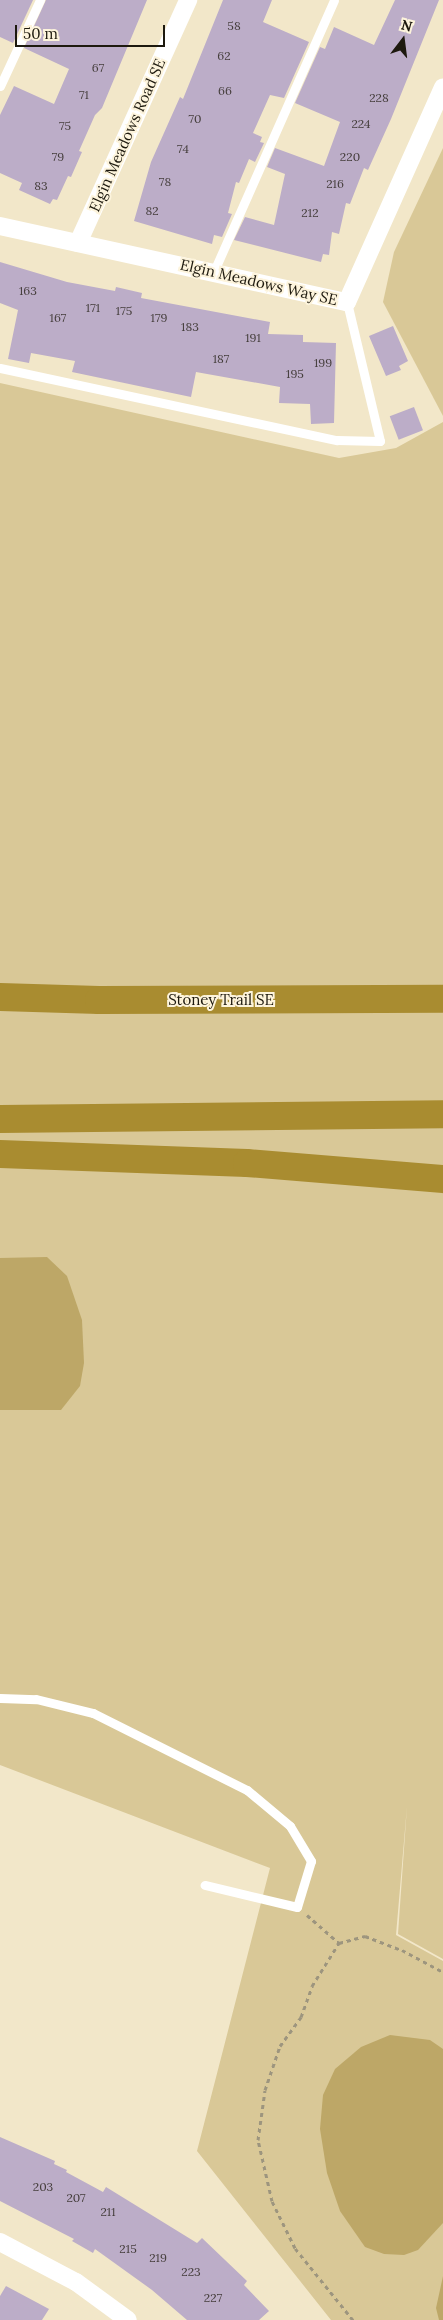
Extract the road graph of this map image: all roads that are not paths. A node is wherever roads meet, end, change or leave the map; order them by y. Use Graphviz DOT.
graph roads {
  1 [pos="40,0"];
  2 [pos="188,0"];
  3 [pos="334,0"];
  4 [pos="0,86"];
  5 [pos="443,87"];
  6 [pos="0,226"];
  7 [pos="78,243"];
  8 [pos="214,271"];
  9 [pos="347,302"];
  10 [pos="0,368"];
  11 [pos="0,996"];
  12 [pos="443,999"];
  13 [pos="443,1114"];
  14 [pos="0,1118"];
  15 [pos="0,1154"];
  16 [pos="443,1179"];
  17 [pos="0,1698"];
  18 [pos="205,1885"];
  19 [pos="0,2242"];
  20 [pos="128,2320"];
  1 -- 4 [label="lane"];
  2 -- 7 [label="street, Elgin Meadows Road SE"];
  3 -- 8 [label="lane"];
  5 -- 9 [label="street, Elgin Meadows Way SE"];
  6 -- 7 [label="street, Elgin Meadows Way SE"];
  7 -- 8 [label="street, Elgin Meadows Way SE"];
  8 -- 9 [label="street, Elgin Meadows Way SE"];
  9 -- 10 [label="lane"];
  11 -- 12 [label="highway, Stoney Trail SE"];
  13 -- 14 [label="highway"];
  15 -- 16 [label="highway"];
  17 -- 18 [label="lane"];
  19 -- 20 [label="street"];
}
